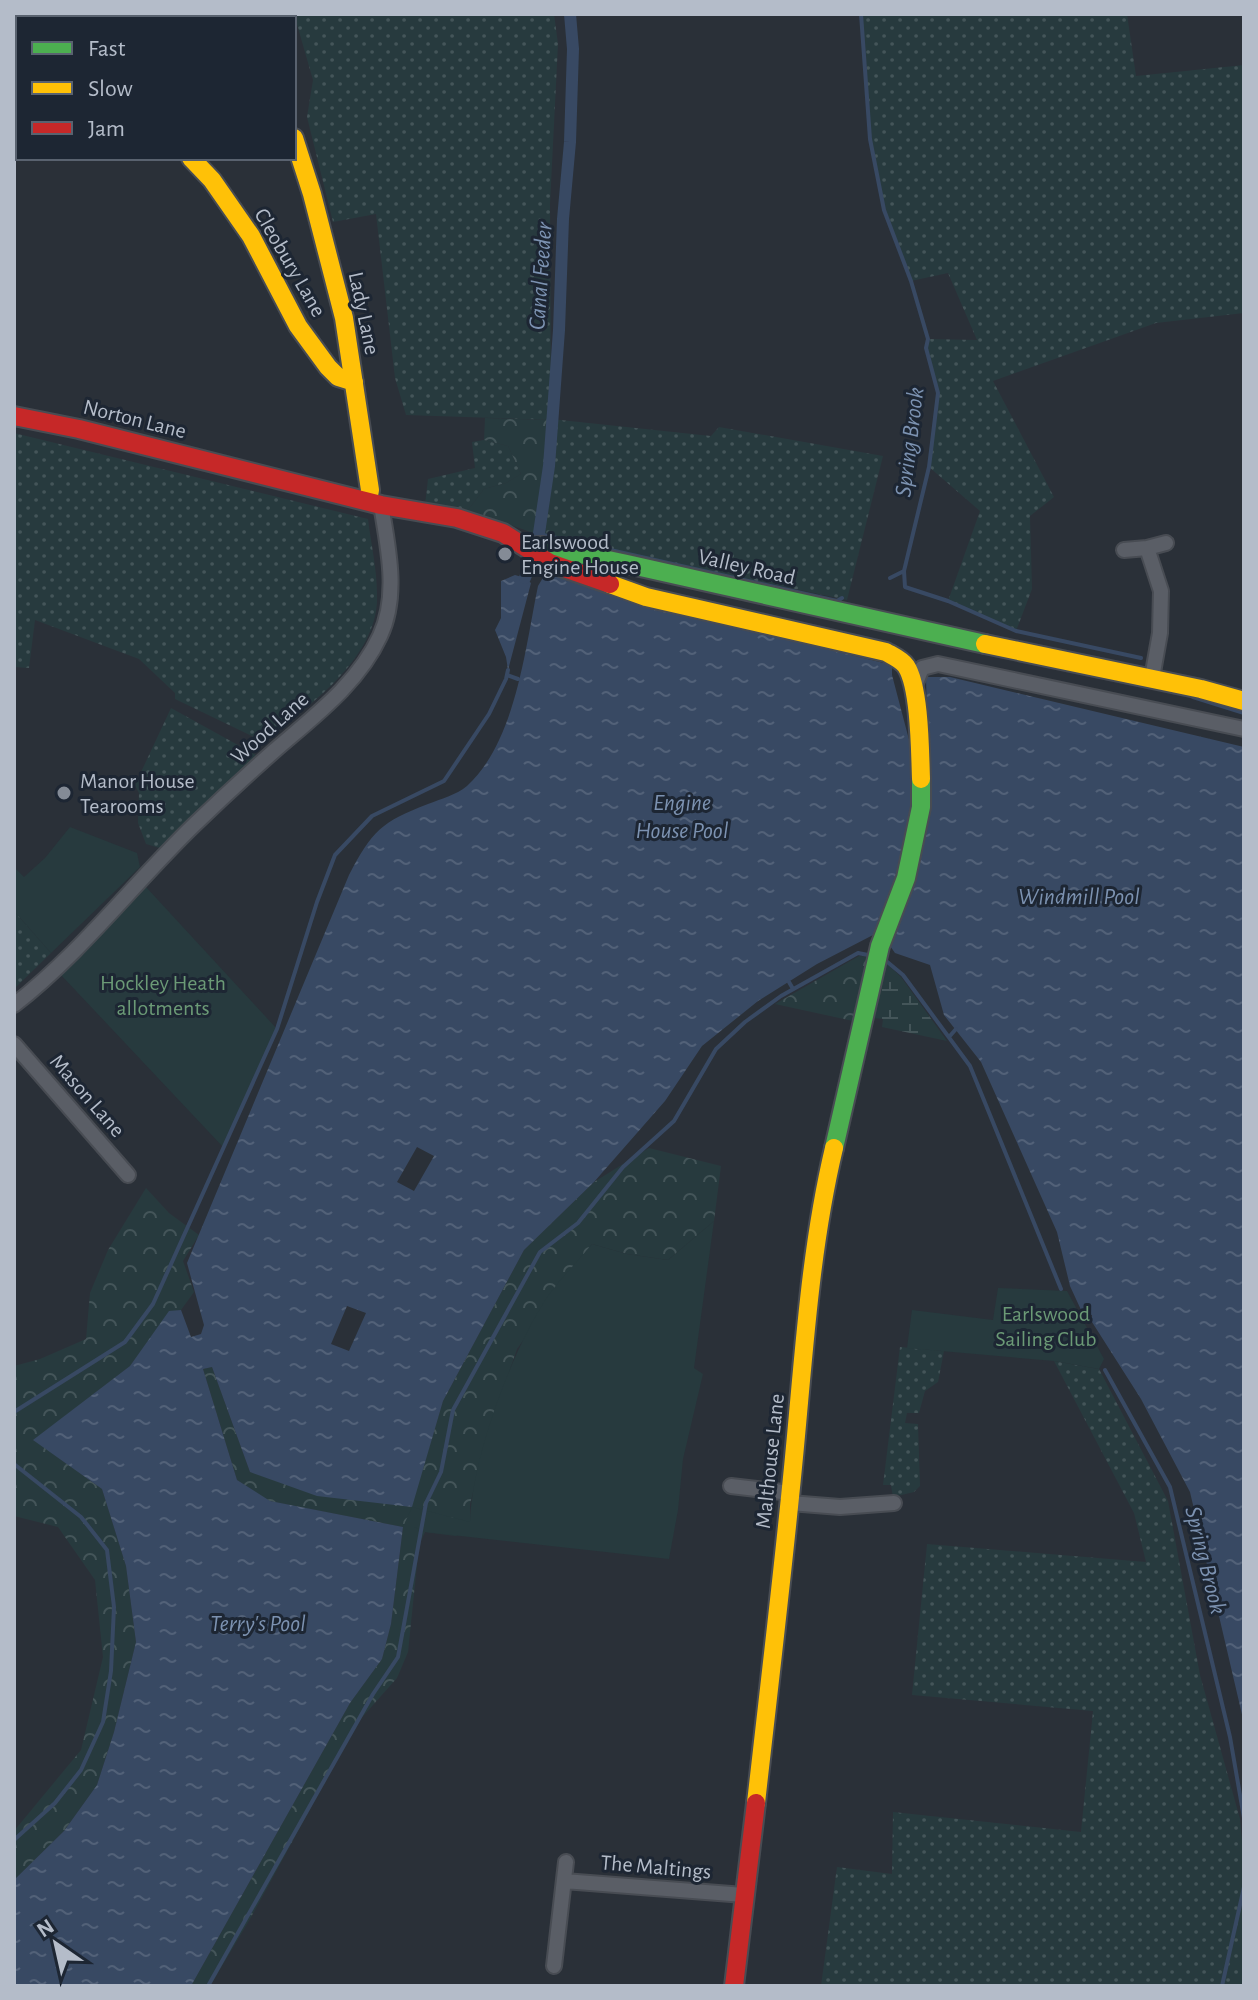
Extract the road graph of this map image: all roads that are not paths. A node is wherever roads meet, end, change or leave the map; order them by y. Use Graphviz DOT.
graph roads {
  1 [pos="296,144"];
  2 [pos="193,160"];
  3 [pos="354,382"];
  4 [pos="14,416"];
  5 [pos="244,469"];
  6 [pos="374,503"];
  7 [pos="1166,543"];
  8 [pos="527,547"];
  9 [pos="1147,548"];
  10 [pos="1124,550"];
  11 [pos="1152,678"];
  12 [pos="914,690"];
  13 [pos="1244,701"];
  14 [pos="1244,729"];
  15 [pos="14,1005"];
  16 [pos="14,1044"];
  17 [pos="128,1175"];
  18 [pos="731,1486"];
  19 [pos="790,1498"];
  20 [pos="894,1503"];
  21 [pos="566,1862"];
  22 [pos="564,1881"];
  23 [pos="744,1895"];
  24 [pos="554,1966"];
  25 [pos="734,1986"];
  1 -- 3 [label="street, Lady Lane"];
  2 -- 3 [label="street, Cleobury Lane"];
  3 -- 6 [label="street, Lady Lane"];
  4 -- 5 [label="street, Norton Lane"];
  5 -- 6 [label="street, Valley Road"];
  6 -- 8 [label="street, Valley Road"];
  6 -- 15 [label="street, Wood Lane"];
  7 -- 9 [label="street"];
  8 -- 11 [label="street, Valley Road"];
  8 -- 12 [label="street"];
  9 -- 10 [label="street"];
  9 -- 11 [label="street"];
  11 -- 13 [label="street, Valley Road"];
  12 -- 14 [label="street"];
  12 -- 19 [label="street, Malthouse Lane"];
  16 -- 17 [label="street, Mason Lane"];
  18 -- 19 [label="street"];
  19 -- 20 [label="street"];
  19 -- 23 [label="street, Malthouse Lane"];
  21 -- 22 [label="street"];
  22 -- 23 [label="street, The Maltings"];
  22 -- 24 [label="street"];
  23 -- 25 [label="street, Malthouse Lane"];
}
